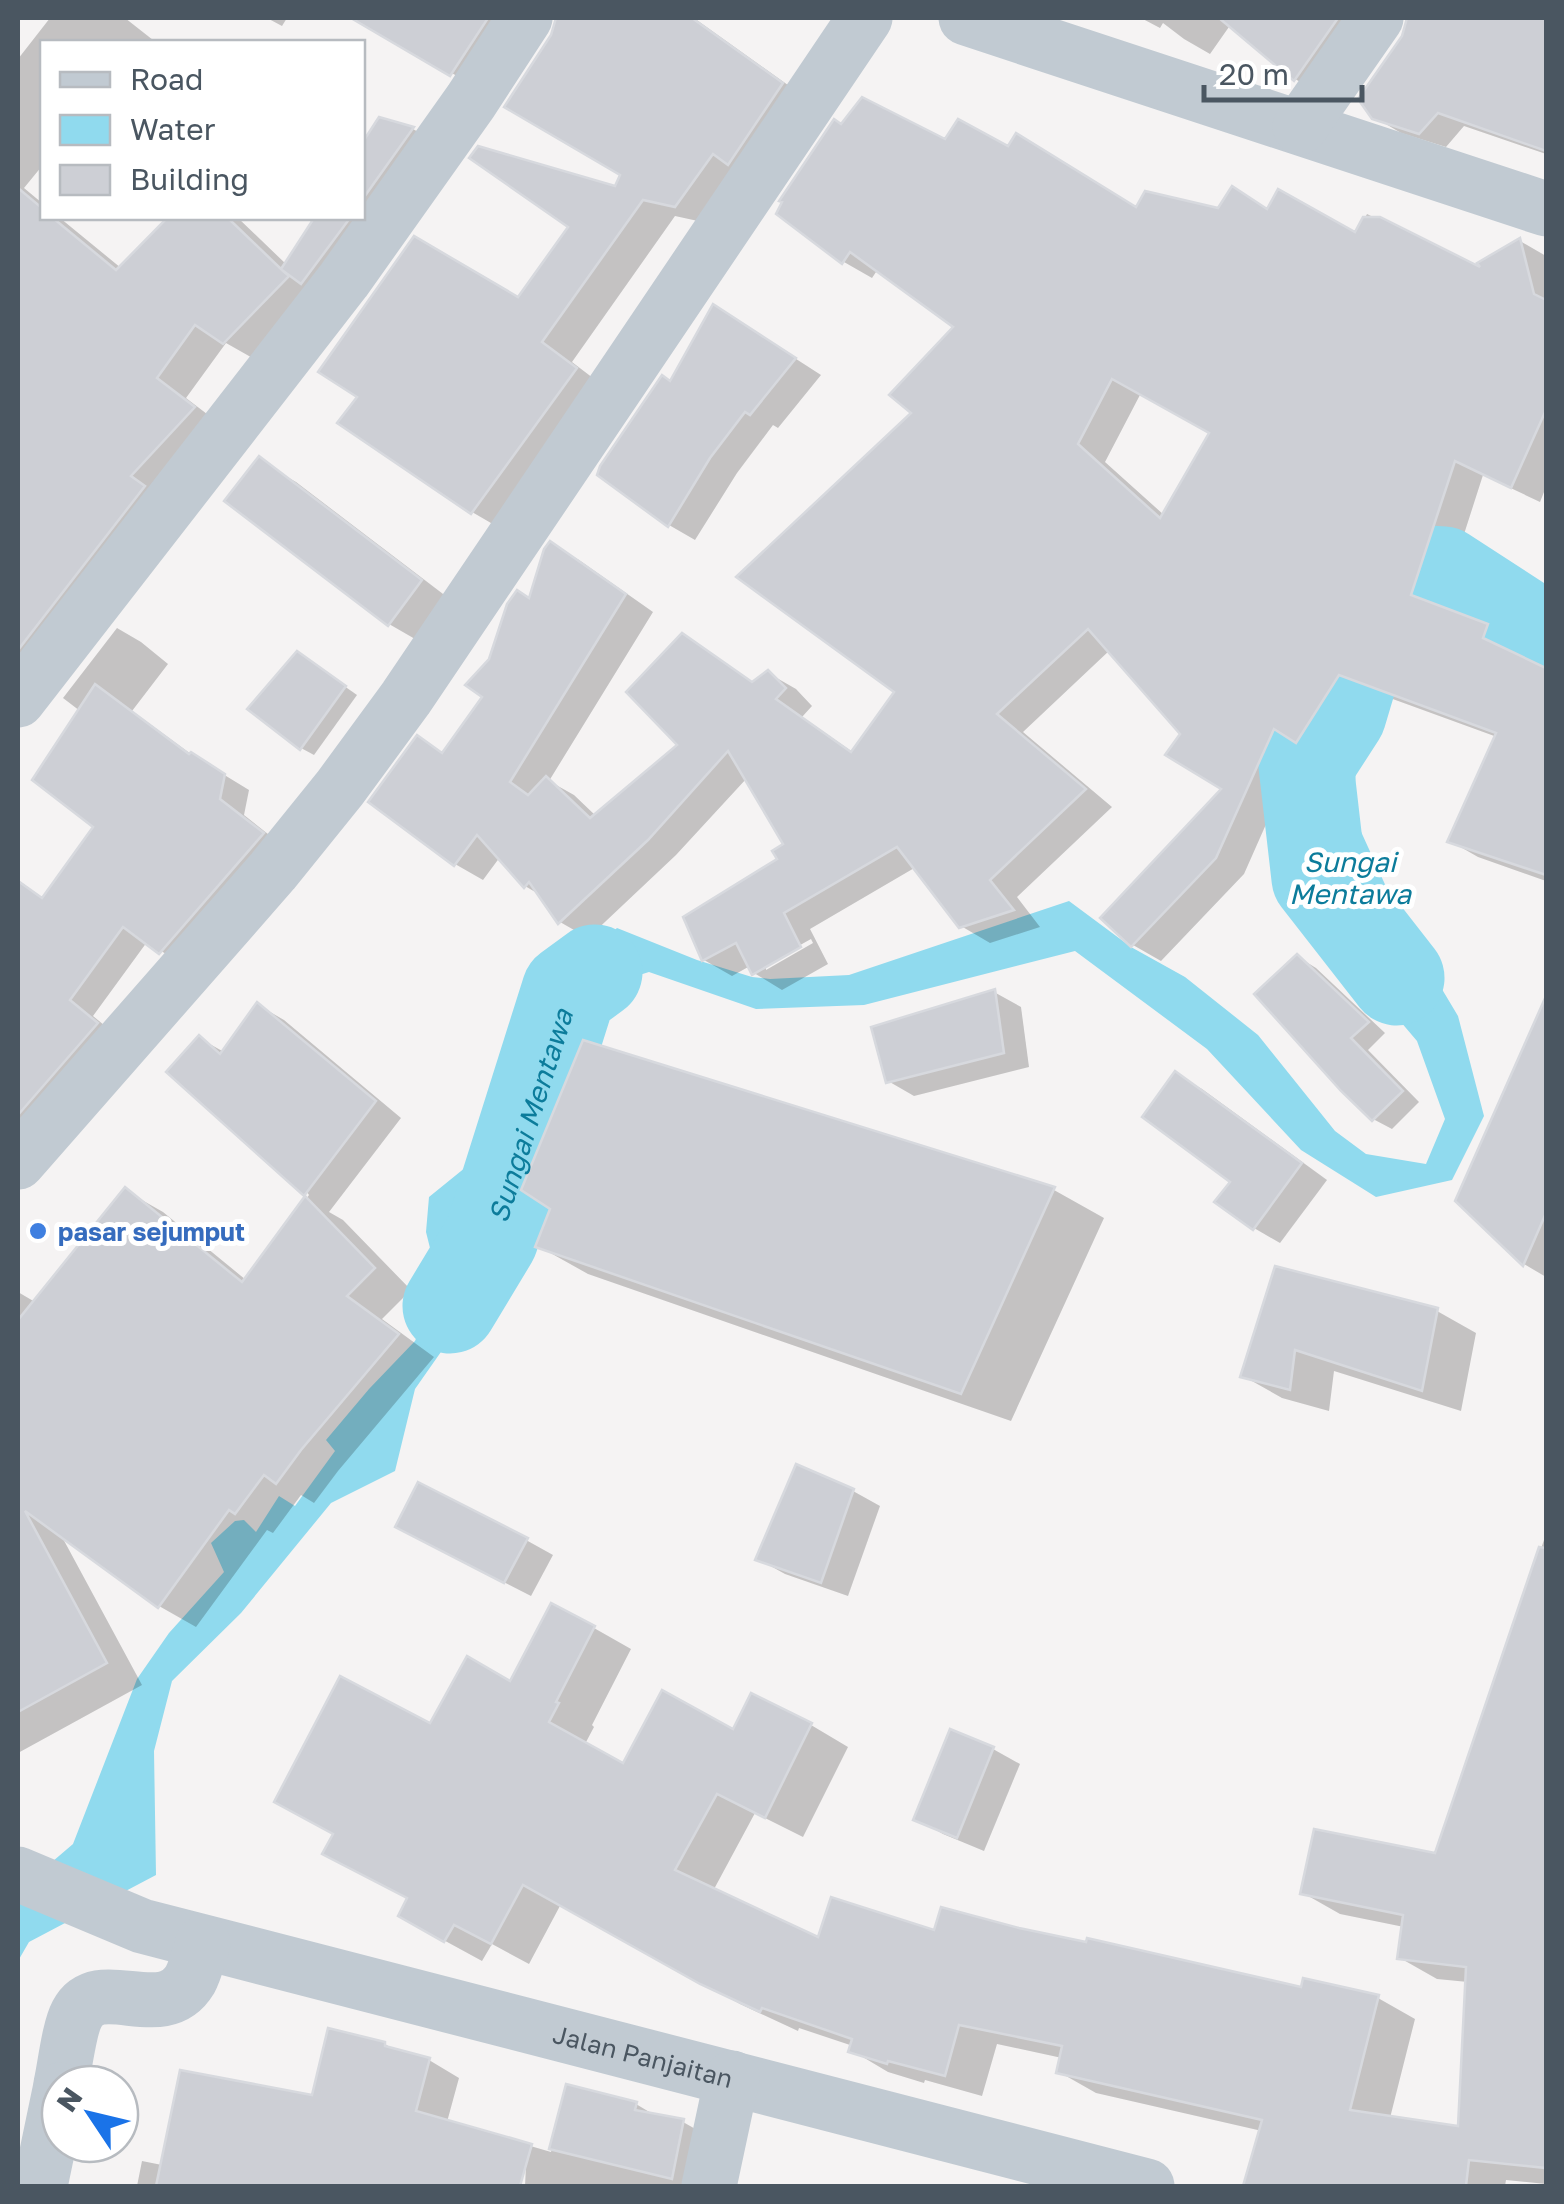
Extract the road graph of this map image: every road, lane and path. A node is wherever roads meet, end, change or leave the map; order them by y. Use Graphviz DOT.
graph roads {
  1 [pos="525,18"];
  2 [pos="865,18"];
  3 [pos="966,18"];
  4 [pos="1376,18"];
  5 [pos="1300,126"];
  6 [pos="1546,209"];
  7 [pos="18,700"];
  8 [pos="27,1135"];
  9 [pos="18,1874"];
  10 [pos="204,1942"];
  11 [pos="66,2064"];
  12 [pos="732,2078"];
  13 [pos="710,2186"];
  14 [pos="1147,2186"];
  1 -- 7 [label="street"];
  2 -- 8 [label="street"];
  3 -- 5 [label="street"];
  4 -- 5 [label="street"];
  5 -- 6 [label="street"];
  9 -- 10 [label="street, Jalan Panjaitan"];
  10 -- 11 [label="street"];
  10 -- 12 [label="street, Jalan Panjaitan"];
  12 -- 13 [label="street"];
  12 -- 14 [label="street, Jalan Panjaitan"];
}
